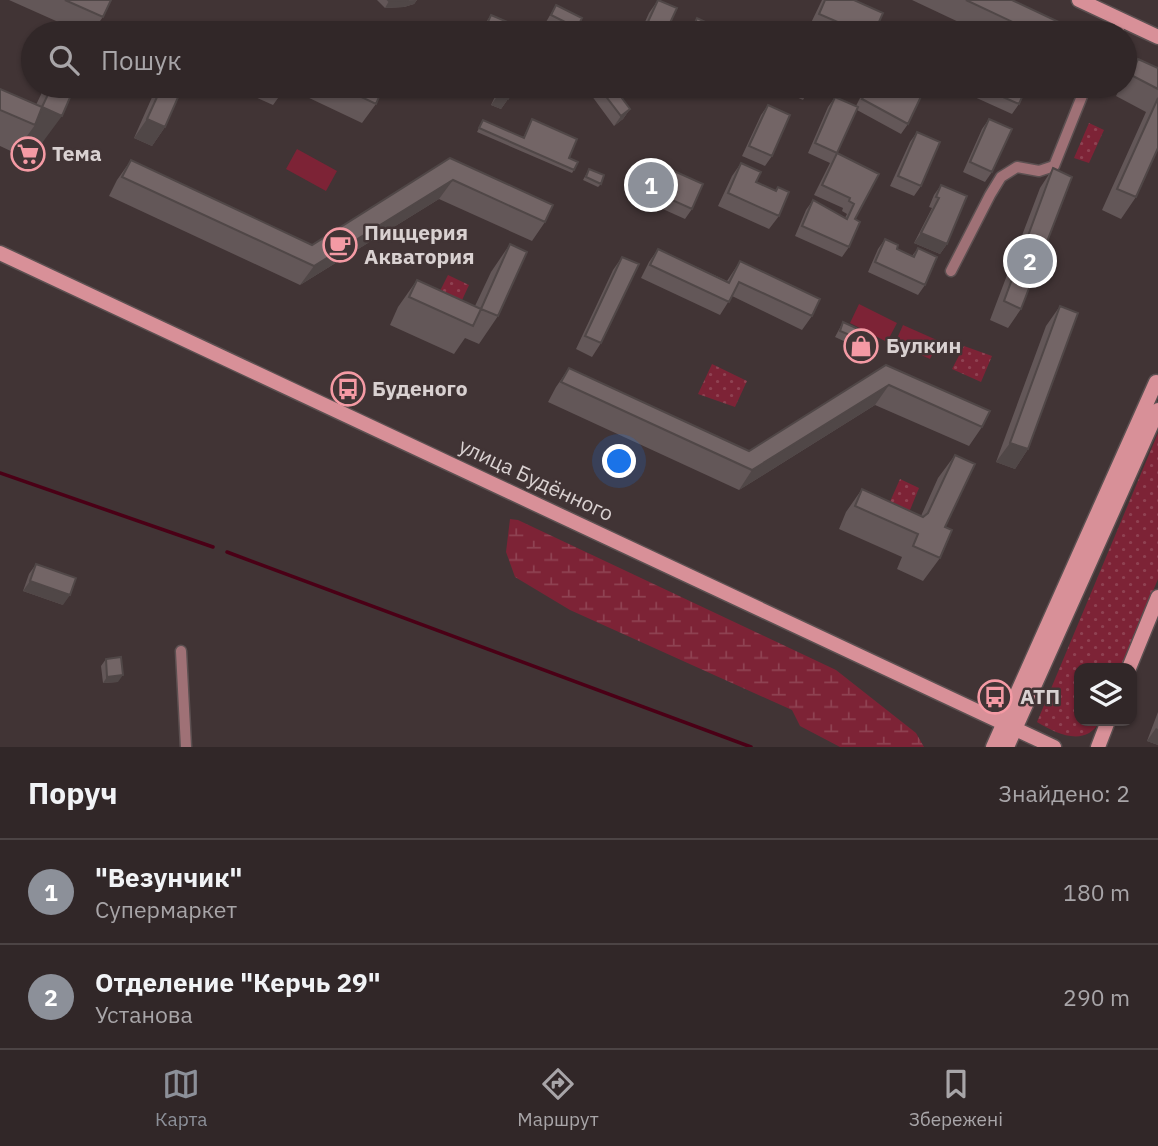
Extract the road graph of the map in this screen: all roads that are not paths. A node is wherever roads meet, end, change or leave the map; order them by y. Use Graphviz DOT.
graph roads {
  1 [pos="1079,0"];
  2 [pos="1110,21"];
  3 [pos="1137,32"];
  4 [pos="1158,37"];
  5 [pos="1081,98"];
  6 [pos="0,253"];
  7 [pos="951,271"];
  8 [pos="1157,381"];
  9 [pos="1158,410"];
  10 [pos="1158,597"];
  11 [pos="181,650"];
  12 [pos="1131,663"];
  13 [pos="1011,726"];
  14 [pos="1106,726"];
  15 [pos="186,747"];
  16 [pos="993,747"];
  17 [pos="1007,747"];
  18 [pos="1054,747"];
  19 [pos="1097,747"];
  1 -- 2 [label="main road"];
  3 -- 4 [label="main road"];
  5 -- 7 [label="street"];
  6 -- 13 [label="main road, улица Будённого"];
  8 -- 13 [label="main road"];
  9 -- 13 [label="main road"];
  10 -- 12 [label="main road"];
  11 -- 15 [label="street"];
  13 -- 16 [label="main road"];
  13 -- 17 [label="main road"];
  13 -- 18 [label="main road, улица Будённого"];
  14 -- 19 [label="main road"];
}
